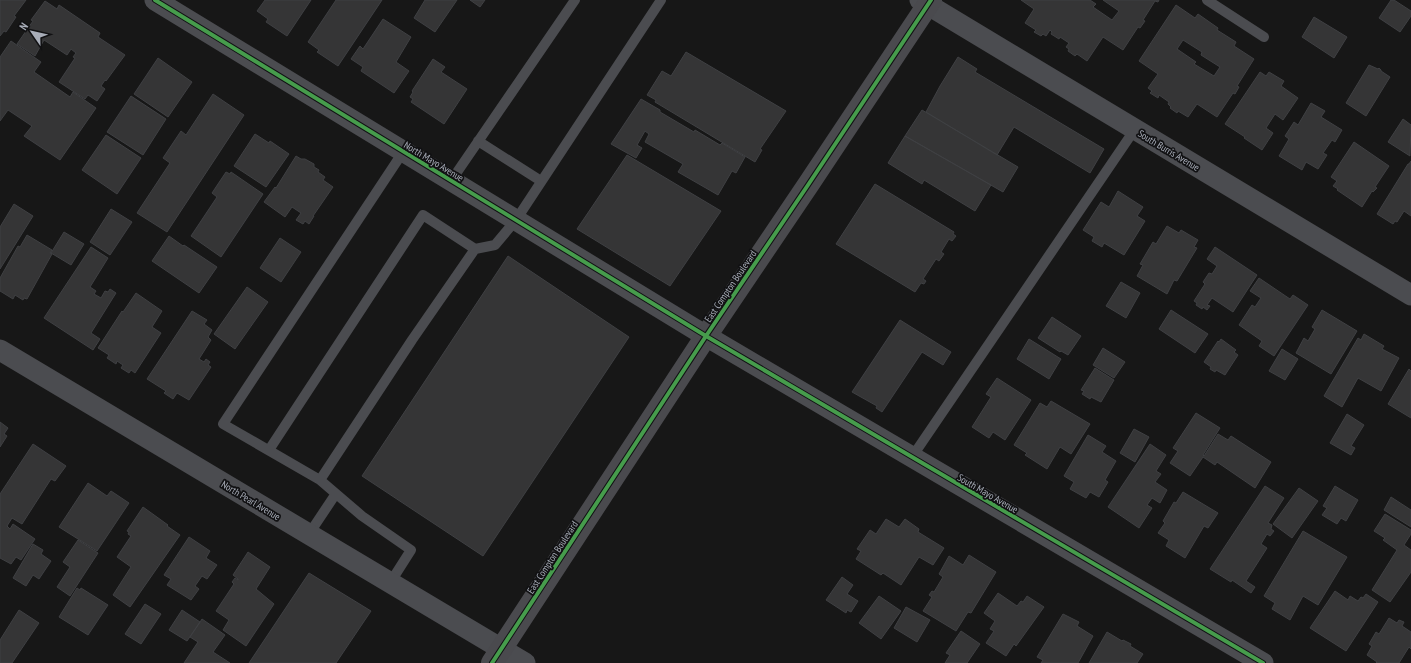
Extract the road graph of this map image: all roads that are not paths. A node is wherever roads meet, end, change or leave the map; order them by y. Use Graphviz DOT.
graph roads {
  1 [pos="155,0"];
  2 [pos="574,0"];
  3 [pos="661,0"];
  4 [pos="1207,0"];
  5 [pos="926,2"];
  6 [pos="1264,37"];
  7 [pos="1135,129"];
  8 [pos="478,141"];
  9 [pos="403,152"];
  10 [pos="451,181"];
  11 [pos="541,181"];
  12 [pos="516,220"];
  13 [pos="475,249"];
  14 [pos="1411,295"];
  15 [pos="706,336"];
  16 [pos="0,350"];
  17 [pos="269,450"];
  18 [pos="912,457"];
  19 [pos="320,480"];
  20 [pos="335,495"];
  21 [pos="309,534"];
  22 [pos="390,583"];
  23 [pos="497,656"];
  24 [pos="525,663"];
  25 [pos="1263,663"];
  1 -- 9 [label="street, North Mayo Avenue"];
  2 -- 8 [label="lane"];
  3 -- 11 [label="lane"];
  4 -- 6 [label="lane"];
  5 -- 7 [label="street, South Burris Avenue"];
  5 -- 15 [label="main road, East Compton Boulevard"];
  7 -- 14 [label="street, South Burris Avenue"];
  7 -- 18 [label="lane"];
  8 -- 10 [label="lane"];
  8 -- 11 [label="lane"];
  9 -- 10 [label="street, North Mayo Avenue"];
  9 -- 17 [label="lane"];
  10 -- 12 [label="street, North Mayo Avenue"];
  11 -- 12 [label="lane"];
  12 -- 13 [label="lane"];
  12 -- 15 [label="street, North Mayo Avenue"];
  13 -- 17 [label="lane"];
  13 -- 19 [label="lane"];
  15 -- 18 [label="street, South Mayo Avenue"];
  15 -- 23 [label="main road, East Compton Boulevard"];
  16 -- 21 [label="street, North Pearl Avenue"];
  17 -- 19 [label="lane"];
  18 -- 25 [label="street, South Mayo Avenue"];
  19 -- 20 [label="lane"];
  20 -- 21 [label="lane"];
  20 -- 22 [label="lane"];
  21 -- 22 [label="street, North Pearl Avenue"];
  22 -- 23 [label="street, North Pearl Avenue"];
  23 -- 24 [label="street, North Pearl Avenue"];
}
